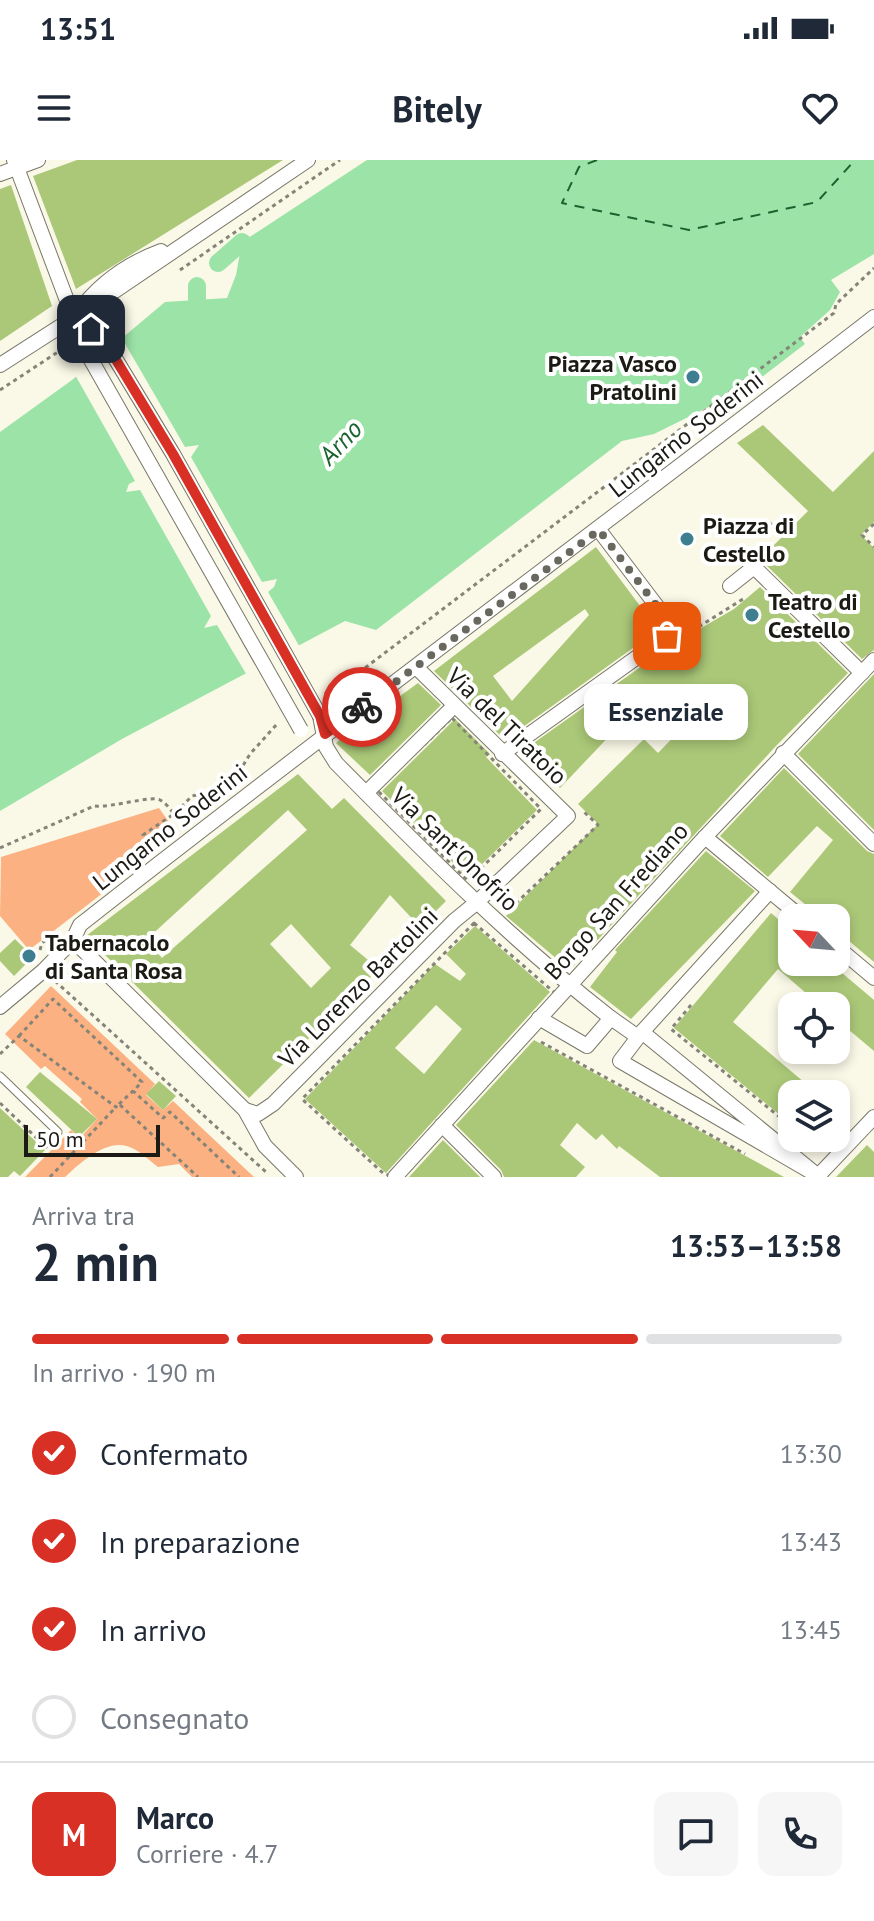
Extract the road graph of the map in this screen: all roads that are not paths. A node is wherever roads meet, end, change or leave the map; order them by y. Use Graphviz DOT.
graph roads {
  1 [pos="38,160"];
  2 [pos="308,160"];
  3 [pos="16,164"];
  4 [pos="0,174"];
  5 [pos="874,317"];
  6 [pos="73,318"];
  7 [pos="0,365"];
  8 [pos="599,530"];
  9 [pos="730,586"];
  10 [pos="874,660"];
  11 [pos="416,667"];
  12 [pos="862,673"];
  13 [pos="454,706"];
  14 [pos="325,734"];
  15 [pos="309,746"];
  16 [pos="783,753"];
  17 [pos="502,754"];
  18 [pos="372,791"];
  19 [pos="568,816"];
  20 [pos="705,837"];
  21 [pos="874,844"];
  22 [pos="770,891"];
  23 [pos="476,903"];
  24 [pos="785,904"];
  25 [pos="73,940"];
  26 [pos="850,958"];
  27 [pos="874,978"];
  28 [pos="569,985"];
  29 [pos="0,1007"];
  30 [pos="539,1018"];
  31 [pos="611,1018"];
  32 [pos="640,1034"];
  33 [pos="0,1076"];
  34 [pos="245,1110"];
  35 [pos="874,1117"];
  36 [pos="442,1125"];
  37 [pos="58,1132"];
  38 [pos="296,1177"];
  39 [pos="395,1177"];
  40 [pos="494,1177"];
  41 [pos="819,1177"];
  1 -- 3 [label="street"];
  2 -- 6 [label="street"];
  3 -- 4 [label="street"];
  3 -- 6 [label="street"];
  5 -- 8 [label="street, Lungarno Soderini"];
  6 -- 7 [label="street"];
  6 -- 14 [label="street, Via Sant'Onofrio, bridge"];
  6 -- 15 [label="street, bridge"];
  8 -- 11 [label="street, Lungarno Soderini"];
  8 -- 17 [label="street"];
  9 -- 12 [label="street"];
  10 -- 12 [label="street, Borgo San Frediano"];
  11 -- 13 [label="street, Via del Tiratoio"];
  11 -- 14 [label="street, Lungarno Soderini"];
  12 -- 16 [label="street, Borgo San Frediano"];
  13 -- 17 [label="street, Via del Tiratoio"];
  13 -- 18 [label="street"];
  14 -- 15 [label="street, Lungarno Soderini"];
  14 -- 18 [label="street, Via Sant'Onofrio"];
  15 -- 25 [label="street, Lungarno Soderini"];
  16 -- 20 [label="street, Borgo San Frediano"];
  16 -- 21 [label="street"];
  17 -- 19 [label="street, Via del Tiratoio"];
  18 -- 23 [label="street, Via Sant'Onofrio"];
  19 -- 23 [label="street, Via Lorenzo Bartolini"];
  20 -- 22 [label="street"];
  20 -- 28 [label="street, Borgo San Frediano"];
  22 -- 24 [label="street"];
  22 -- 32 [label="street"];
  23 -- 28 [label="street, Via Sant'Onofrio"];
  23 -- 34 [label="street, Via Lorenzo Bartolini"];
  25 -- 29 [label="street, Lungarno Soderini"];
  25 -- 34 [label="street"];
  26 -- 27 [label="street"];
  28 -- 30 [label="street, Borgo San Frediano"];
  28 -- 31 [label="street, Via Sant'Onofrio"];
  30 -- 31 [label="street"];
  30 -- 36 [label="street, Borgo San Frediano"];
  31 -- 32 [label="street, Via Sant'Onofrio"];
  32 -- 41 [label="street, Via Sant'Onofrio"];
  32 -- 41 [label="street"];
  33 -- 37 [label="lane"];
  34 -- 38 [label="street"];
  35 -- 41 [label="street"];
  36 -- 39 [label="street, Borgo San Frediano"];
  36 -- 40 [label="street"];
}
